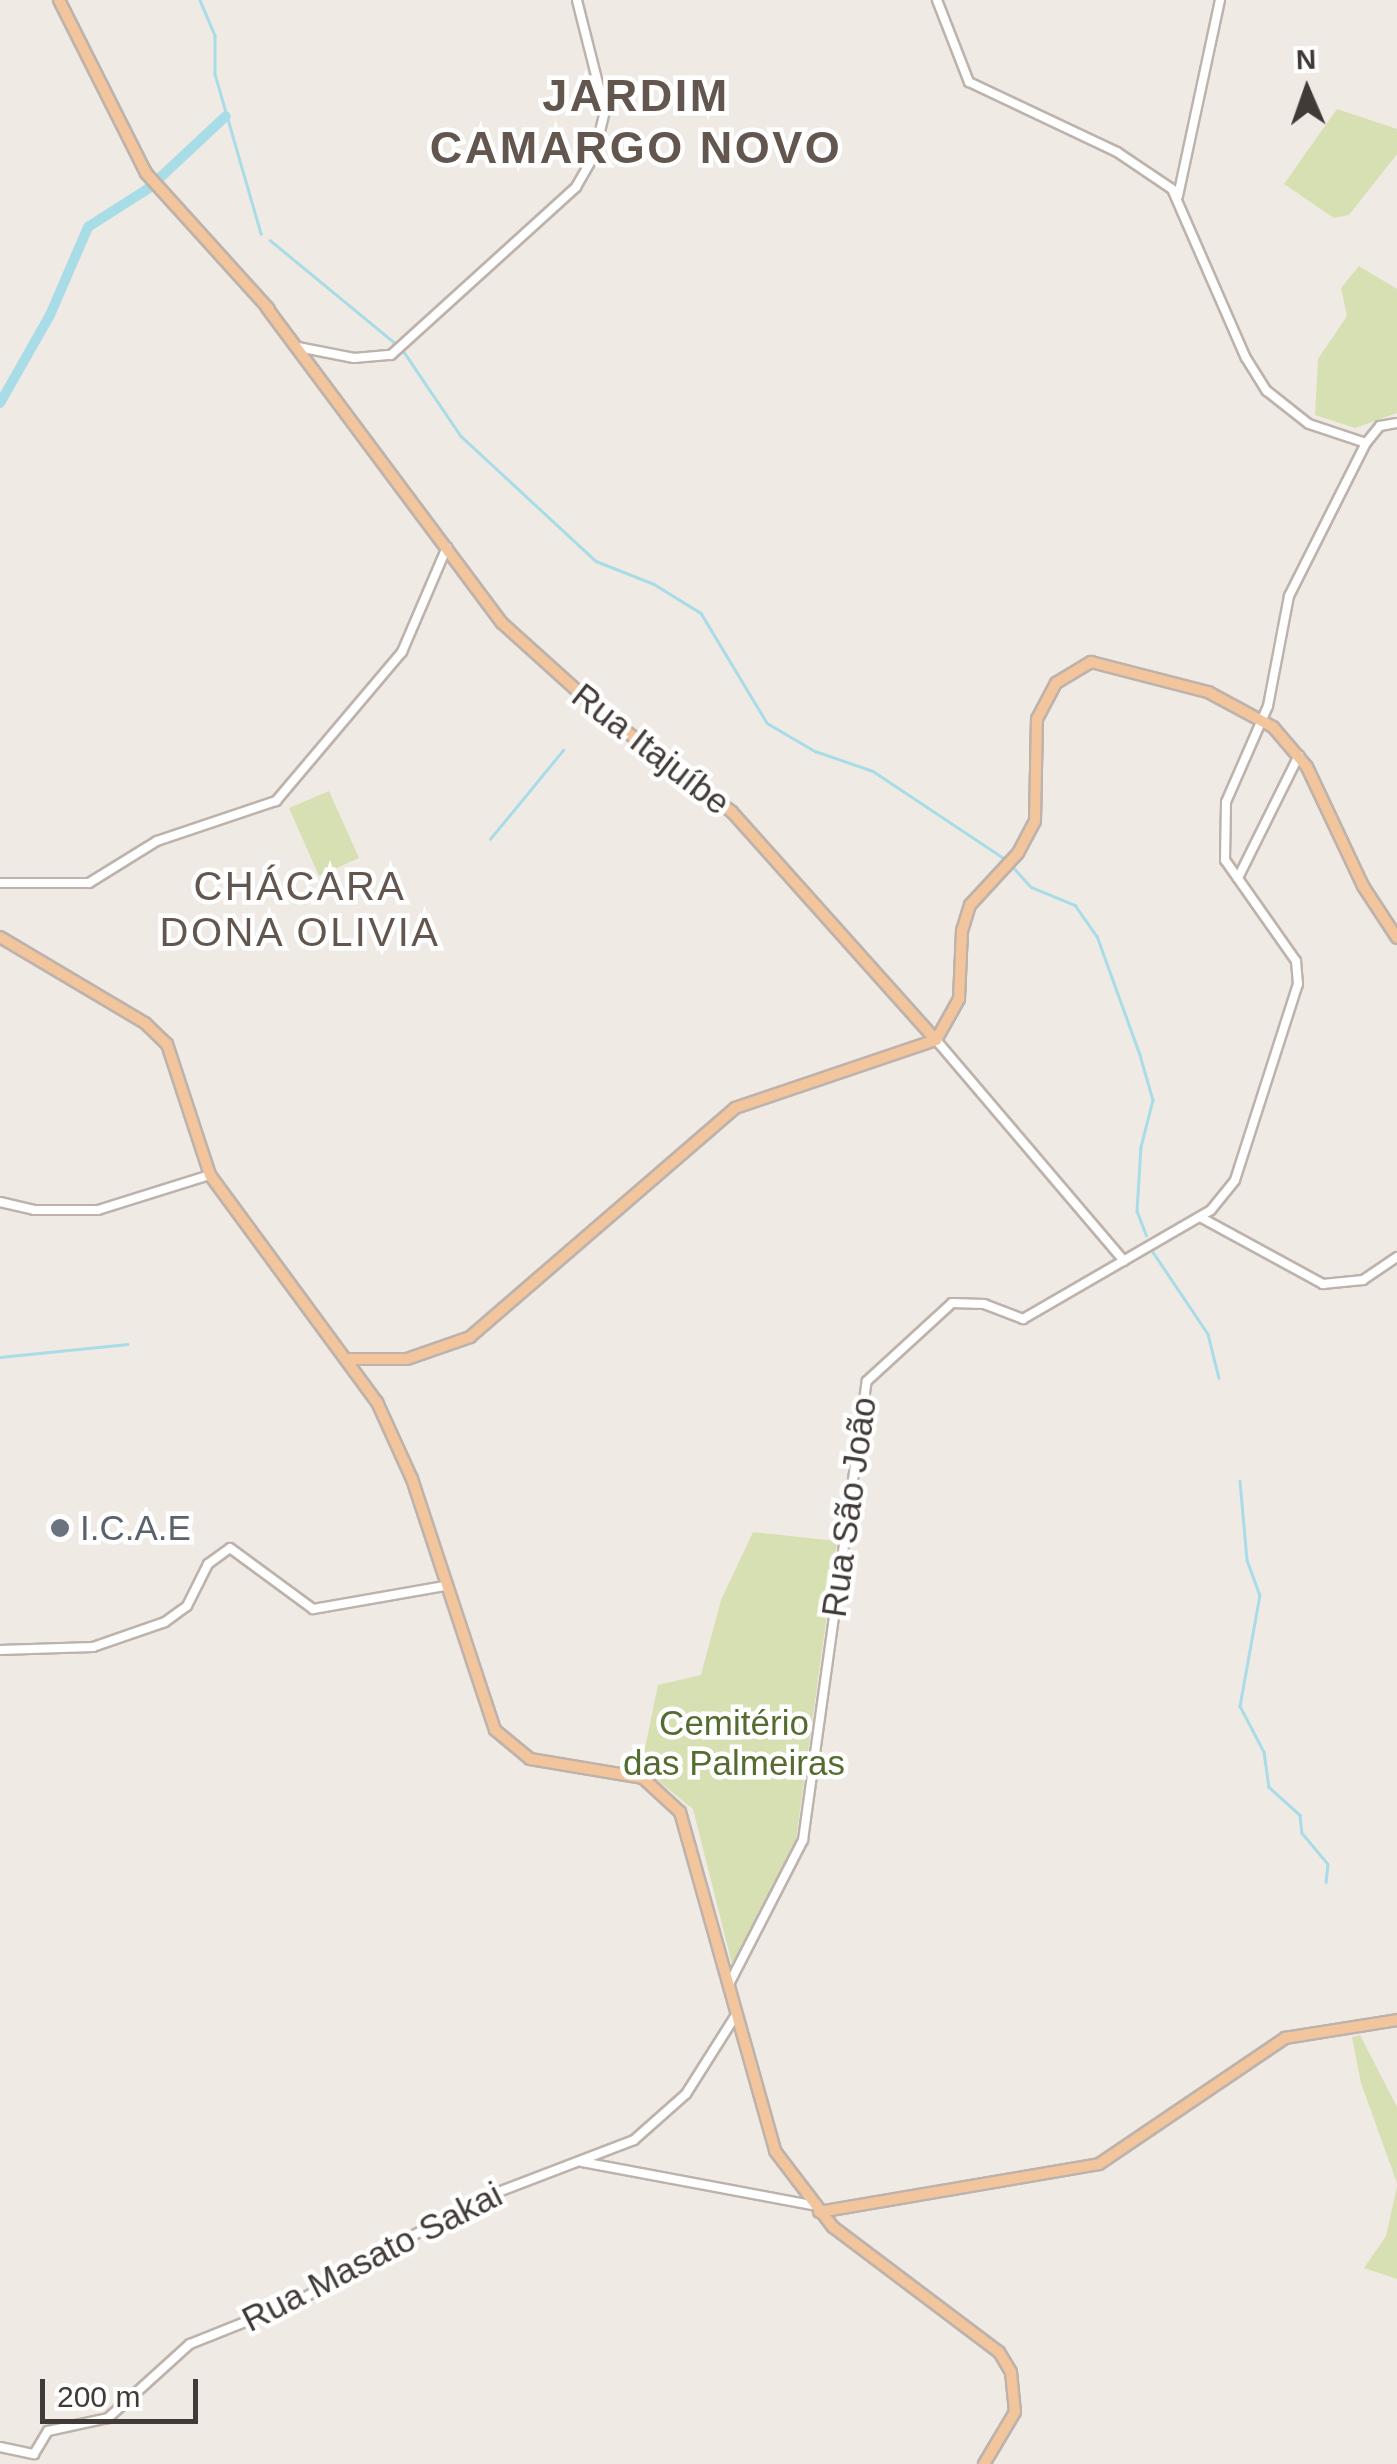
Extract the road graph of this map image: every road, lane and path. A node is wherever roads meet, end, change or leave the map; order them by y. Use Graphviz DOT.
graph roads {
  1 [pos="59,0"];
  2 [pos="577,0"];
  3 [pos="937,0"];
  4 [pos="1220,0"];
  5 [pos="1178,196"];
  6 [pos="294,342"];
  7 [pos="322,353"];
  8 [pos="1397,422"];
  9 [pos="1366,443"];
  10 [pos="448,547"];
  11 [pos="1263,719"];
  12 [pos="1299,756"];
  13 [pos="1238,878"];
  14 [pos="0,883"];
  15 [pos="0,937"];
  16 [pos="1397,938"];
  17 [pos="936,1040"];
  18 [pos="210,1175"];
  19 [pos="0,1202"];
  20 [pos="1200,1217"];
  21 [pos="1113,1253"];
  22 [pos="1397,1256"];
  23 [pos="1124,1261"];
  24 [pos="1113,1266"];
  25 [pos="350,1359"];
  26 [pos="446,1586"];
  27 [pos="0,1650"];
  28 [pos="728,1984"];
  29 [pos="736,2015"];
  30 [pos="1397,2020"];
  31 [pos="578,2161"];
  32 [pos="815,2209"];
  33 [pos="0,2447"];
  34 [pos="984,2464"];
  1 -- 6 [label="main road, Rua Itajuíbe"];
  2 -- 7 [label="street"];
  3 -- 5 [label="street"];
  4 -- 5 [label="street"];
  5 -- 9 [label="street"];
  6 -- 7 [label="street"];
  6 -- 7 [label="street"];
  6 -- 10 [label="main road, Rua Itajuíbe"];
  8 -- 9 [label="street"];
  9 -- 11 [label="street"];
  10 -- 14 [label="street"];
  10 -- 17 [label="main road, Rua Itajuíbe"];
  11 -- 12 [label="main road"];
  11 -- 13 [label="street, Rua São João"];
  11 -- 17 [label="main road"];
  12 -- 13 [label="street"];
  12 -- 16 [label="main road"];
  13 -- 20 [label="street, Rua São João"];
  15 -- 18 [label="main road"];
  17 -- 21 [label="street, Rua Itajuíbe"];
  17 -- 25 [label="main road"];
  18 -- 19 [label="street"];
  18 -- 25 [label="main road"];
  20 -- 22 [label="street"];
  20 -- 23 [label="street, Rua São João"];
  21 -- 23 [label="street, Rua Itajuíbe"];
  21 -- 24 [label="street"];
  23 -- 24 [label="street, Rua São João"];
  24 -- 28 [label="street, Rua São João"];
  25 -- 26 [label="main road"];
  26 -- 27 [label="street"];
  26 -- 28 [label="main road"];
  28 -- 29 [label="main road"];
  29 -- 31 [label="street, Rua Masato Sakai"];
  29 -- 32 [label="main road"];
  30 -- 32 [label="main road"];
  31 -- 32 [label="street"];
  31 -- 33 [label="street, Rua Masato Sakai"];
  32 -- 34 [label="main road"];
}
